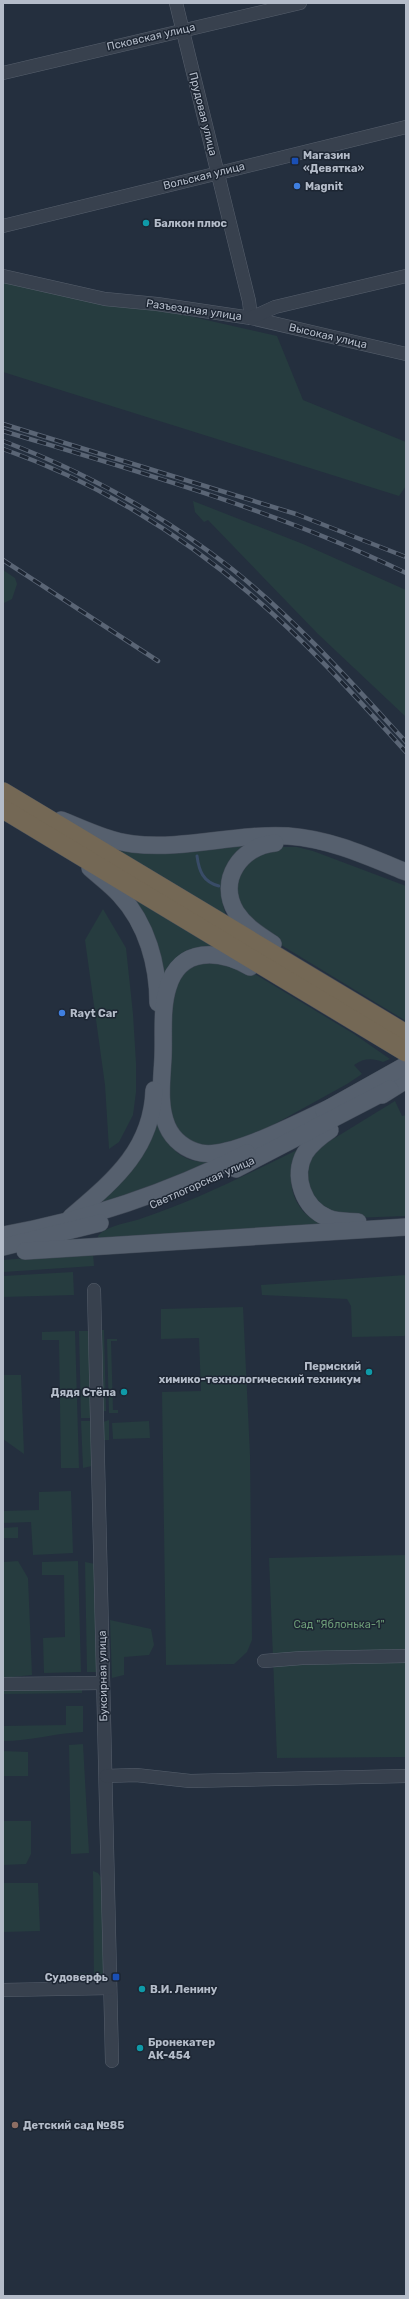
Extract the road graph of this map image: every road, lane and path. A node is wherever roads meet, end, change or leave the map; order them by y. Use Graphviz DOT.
graph roads {
  1 [pos="176,3"];
  2 [pos="300,3"];
  3 [pos="182,30"];
  4 [pos="3,73"];
  5 [pos="406,127"];
  6 [pos="218,172"];
  7 [pos="3,226"];
  8 [pos="3,276"];
  9 [pos="406,276"];
  10 [pos="251,318"];
  11 [pos="406,354"];
  12 [pos="3,792"];
  13 [pos="25,806"];
  14 [pos="3,809"];
  15 [pos="69,849"];
  16 [pos="406,872"];
  17 [pos="406,879"];
  18 [pos="347,998"];
  19 [pos="371,1031"];
  20 [pos="406,1034"];
  21 [pos="406,1052"];
  22 [pos="406,1065"];
  23 [pos="406,1080"];
  24 [pos="383,1085"];
  25 [pos="334,1106"];
  26 [pos="406,1219"];
  27 [pos="66,1221"];
  28 [pos="406,1227"];
  29 [pos="3,1235"];
  30 [pos="3,1247"];
  31 [pos="3,1253"];
  32 [pos="94,1290"];
  33 [pos="406,1656"];
  34 [pos="264,1661"];
  35 [pos="103,1683"];
  36 [pos="3,1684"];
  37 [pos="106,1776"];
  38 [pos="406,1776"];
  39 [pos="110,1988"];
  40 [pos="3,1990"];
  41 [pos="112,2061"];
  1 -- 3 [label="street, Прудовая улица"];
  2 -- 3 [label="street, Псковская улица"];
  3 -- 4 [label="street, Псковская улица"];
  3 -- 6 [label="street, Прудовая улица"];
  5 -- 6 [label="street, Вольская улица"];
  6 -- 7 [label="street, Вольская улица"];
  6 -- 10 [label="street, Прудовая улица"];
  8 -- 10 [label="street, Разъездная улица"];
  9 -- 10 [label="street, Разъездная улица"];
  10 -- 11 [label="street, Высокая улица"];
  12 -- 13 [label="highway"];
  13 -- 16 [label="main road"];
  13 -- 18 [label="highway"];
  14 -- 15 [label="highway"];
  15 -- 19 [label="highway"];
  15 -- 27 [label="main road"];
  17 -- 18 [label="main road"];
  18 -- 20 [label="highway"];
  19 -- 21 [label="highway"];
  19 -- 25 [label="main road"];
  22 -- 24 [label="main road"];
  23 -- 24 [label="main road"];
  24 -- 25 [label="main road, Светлогорская улица"];
  24 -- 26 [label="main road"];
  24 -- 30 [label="main road, Светлогорская улица"];
  25 -- 27 [label="main road, Светлогорская улица"];
  27 -- 29 [label="main road, Светлогорская улица"];
  28 -- 31 [label="main road"];
  32 -- 35 [label="street, Буксирная улица"];
  33 -- 34 [label="street"];
  35 -- 36 [label="street"];
  35 -- 37 [label="street, Буксирная улица"];
  37 -- 38 [label="street"];
  37 -- 39 [label="street, Буксирная улица"];
  39 -- 40 [label="street"];
  39 -- 41 [label="street, Буксирная улица"];
}
